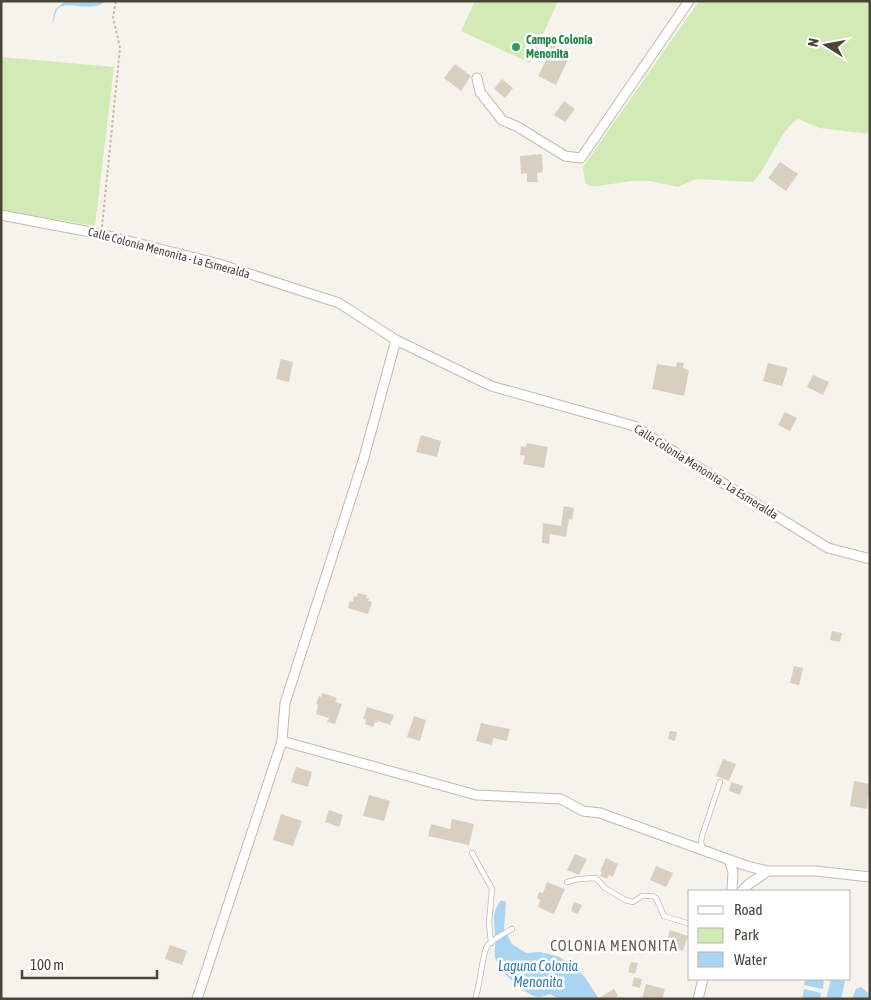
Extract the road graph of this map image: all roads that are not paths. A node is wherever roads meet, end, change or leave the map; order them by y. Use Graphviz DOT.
graph roads {
  1 [pos="689,1"];
  2 [pos="477,78"];
  3 [pos="1,215"];
  4 [pos="396,340"];
  5 [pos="870,559"];
  6 [pos="282,741"];
  7 [pos="720,782"];
  8 [pos="703,850"];
  9 [pos="472,853"];
  10 [pos="729,860"];
  11 [pos="768,870"];
  12 [pos="870,877"];
  13 [pos="567,882"];
  14 [pos="732,890"];
  15 [pos="743,890"];
  16 [pos="688,923"];
  17 [pos="512,929"];
  18 [pos="493,942"];
  19 [pos="703,980"];
  20 [pos="197,999"];
  21 [pos="475,999"];
  22 [pos="698,999"];
  1 -- 2 [label="street"];
  3 -- 4 [label="street, Calle Colonia Menonita - La Esmeralda"];
  4 -- 5 [label="street, Calle Colonia Menonita - La Esmeralda"];
  4 -- 6 [label="street"];
  6 -- 8 [label="street"];
  6 -- 20 [label="street"];
  7 -- 8 [label="lane"];
  8 -- 10 [label="street"];
  9 -- 18 [label="lane"];
  10 -- 11 [label="street"];
  10 -- 14 [label="street"];
  11 -- 12 [label="street"];
  11 -- 15 [label="street"];
  13 -- 16 [label="lane"];
  17 -- 18 [label="lane"];
  18 -- 21 [label="lane"];
  19 -- 22 [label="street"];
}
